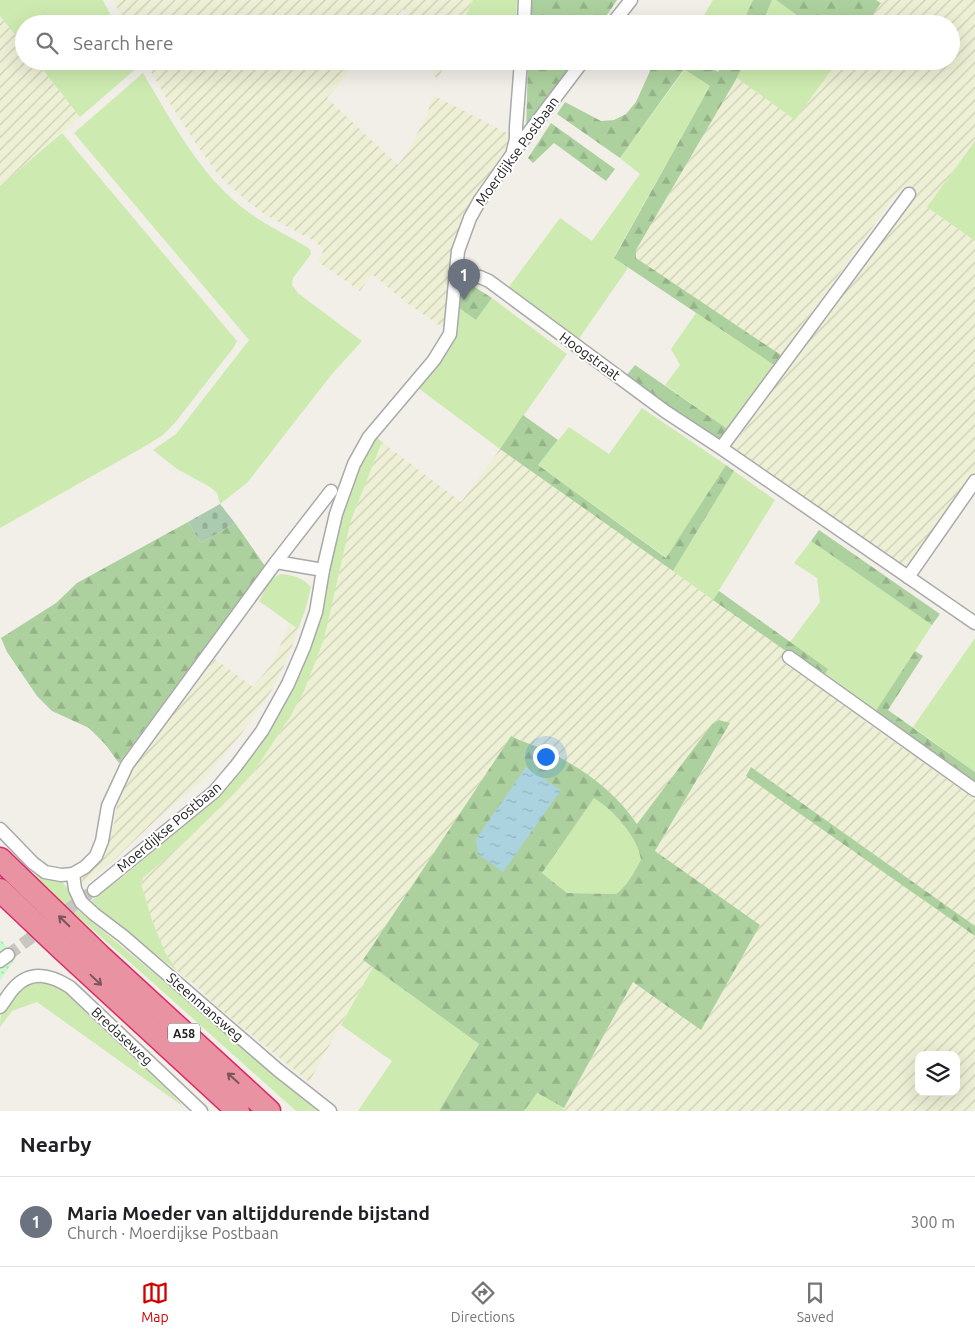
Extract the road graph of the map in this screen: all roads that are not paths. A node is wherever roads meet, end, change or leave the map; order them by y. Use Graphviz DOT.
graph roads {
  1 [pos="525,0"];
  2 [pos="631,0"];
  3 [pos="524,15"];
  4 [pos="619,15"];
  5 [pos="520,70"];
  6 [pos="576,70"];
  7 [pos="511,156"];
  8 [pos="909,194"];
  9 [pos="456,276"];
  10 [pos="721,448"];
  11 [pos="975,482"];
  12 [pos="331,491"];
  13 [pos="276,562"];
  14 [pos="323,570"];
  15 [pos="908,577"];
  16 [pos="975,623"];
  17 [pos="789,657"];
  18 [pos="975,790"];
  19 [pos="0,829"];
  20 [pos="0,859"];
  21 [pos="73,874"];
  22 [pos="0,890"];
  23 [pos="94,890"];
  24 [pos="0,1007"];
  25 [pos="152,1032"];
  26 [pos="201,1111"];
  27 [pos="222,1111"];
  28 [pos="238,1111"];
  29 [pos="269,1111"];
  30 [pos="330,1111"];
  1 -- 3 [label="street"];
  2 -- 4 [label="street"];
  5 -- 7 [label="street"];
  6 -- 7 [label="street, Moerdijkse Postbaan"];
  7 -- 9 [label="street, Moerdijkse Postbaan"];
  8 -- 10 [label="street"];
  9 -- 10 [label="street, Hoogstraat"];
  9 -- 14 [label="street, Moerdijkse Postbaan"];
  10 -- 15 [label="street, Hoogstraat"];
  11 -- 15 [label="street"];
  12 -- 13 [label="street, Moerdijkse Postbaan"];
  13 -- 14 [label="street"];
  13 -- 21 [label="street, Moerdijkse Postbaan"];
  14 -- 23 [label="street, Moerdijkse Postbaan"];
  15 -- 16 [label="street, Hoogstraat"];
  17 -- 18 [label="street"];
  19 -- 21 [label="street"];
  29 -- 20 [label="highway, A58, one-way"];
  21 -- 30 [label="street, Steenmansweg"];
  22 -- 25 [label="highway, A58, one-way"];
  24 -- 26 [label="street, Bredaseweg"];
  25 -- 27 [label="highway, A58"];
  25 -- 28 [label="highway, A58"];
}
